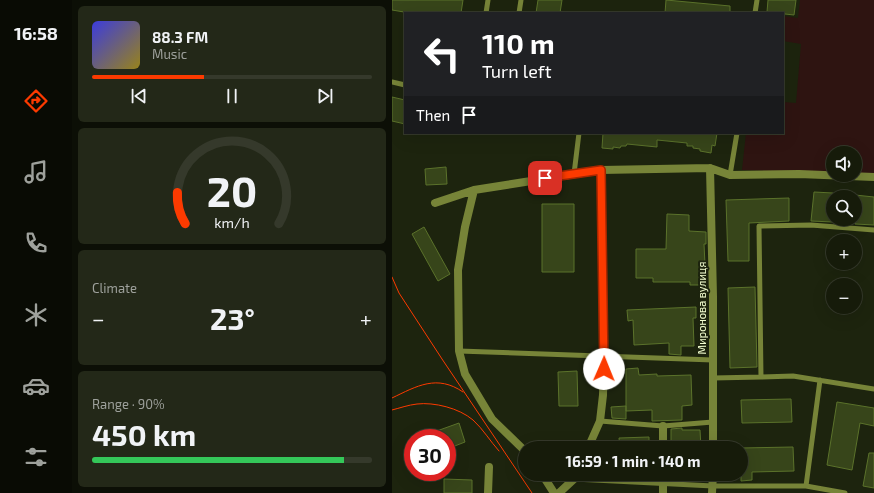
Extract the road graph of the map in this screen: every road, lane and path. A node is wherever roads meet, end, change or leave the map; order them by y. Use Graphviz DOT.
graph roads {
  1 [pos="488,0"];
  2 [pos="521,0"];
  3 [pos="756,0"];
  4 [pos="486,12"];
  5 [pos="519,12"];
  6 [pos="755,12"];
  7 [pos="392,82"];
  8 [pos="404,85"];
  9 [pos="580,134"];
  10 [pos="737,134"];
  11 [pos="710,168"];
  12 [pos="601,170"];
  13 [pos="574,174"];
  14 [pos="730,175"];
  15 [pos="874,177"];
  16 [pos="474,190"];
  17 [pos="435,203"];
  18 [pos="874,230"];
  19 [pos="459,351"];
  20 [pos="604,356"];
  21 [pos="712,360"];
  22 [pos="761,377"];
  23 [pos="713,378"];
  24 [pos="820,380"];
  25 [pos="874,389"];
  26 [pos="600,421"];
  27 [pos="713,422"];
  28 [pos="663,426"];
  29 [pos="591,441"];
  30 [pos="663,441"];
  31 [pos="713,441"];
  32 [pos="518,444"];
  33 [pos="489,468"];
  34 [pos="546,481"];
  35 [pos="571,481"];
  36 [pos="631,481"];
  37 [pos="664,481"];
  38 [pos="664,484"];
  39 [pos="764,486"];
  40 [pos="806,486"];
  41 [pos="713,489"];
  42 [pos="488,493"];
  43 [pos="554,493"];
  44 [pos="560,493"];
  45 [pos="664,493"];
  46 [pos="764,493"];
  47 [pos="845,493"];
  1 -- 4 [label="lane"];
  2 -- 5 [label="lane"];
  3 -- 6 [label="lane"];
  7 -- 8 [label="lane"];
  9 -- 13 [label="lane"];
  10 -- 14 [label="lane"];
  11 -- 12 [label="street"];
  11 -- 14 [label="street"];
  11 -- 21 [label="street, Миронова вулиця"];
  12 -- 13 [label="street"];
  12 -- 20 [label="street"];
  13 -- 16 [label="street"];
  14 -- 15 [label="street"];
  16 -- 17 [label="street"];
  16 -- 19 [label="street"];
  18 -- 22 [label="lane"];
  19 -- 20 [label="lane"];
  19 -- 32 [label="street"];
  20 -- 21 [label="lane"];
  20 -- 26 [label="street"];
  21 -- 23 [label="street, Миронова вулиця"];
  22 -- 23 [label="lane"];
  22 -- 24 [label="lane"];
  23 -- 27 [label="street, Миронова вулиця"];
  24 -- 25 [label="lane"];
  24 -- 40 [label="lane"];
  26 -- 28 [label="lane"];
  26 -- 29 [label="street"];
  27 -- 28 [label="lane"];
  27 -- 31 [label="street, Миронова вулиця"];
  28 -- 30 [label="street"];
  33 -- 42 [label="street"];
  34 -- 43 [label="street"];
  35 -- 44 [label="street"];
  36 -- 38 [label="lane"];
  37 -- 38 [label="street"];
  38 -- 41 [label="lane"];
  38 -- 45 [label="street"];
  39 -- 40 [label="lane"];
  39 -- 41 [label="lane"];
  39 -- 46 [label="lane"];
  40 -- 47 [label="lane"];
}
